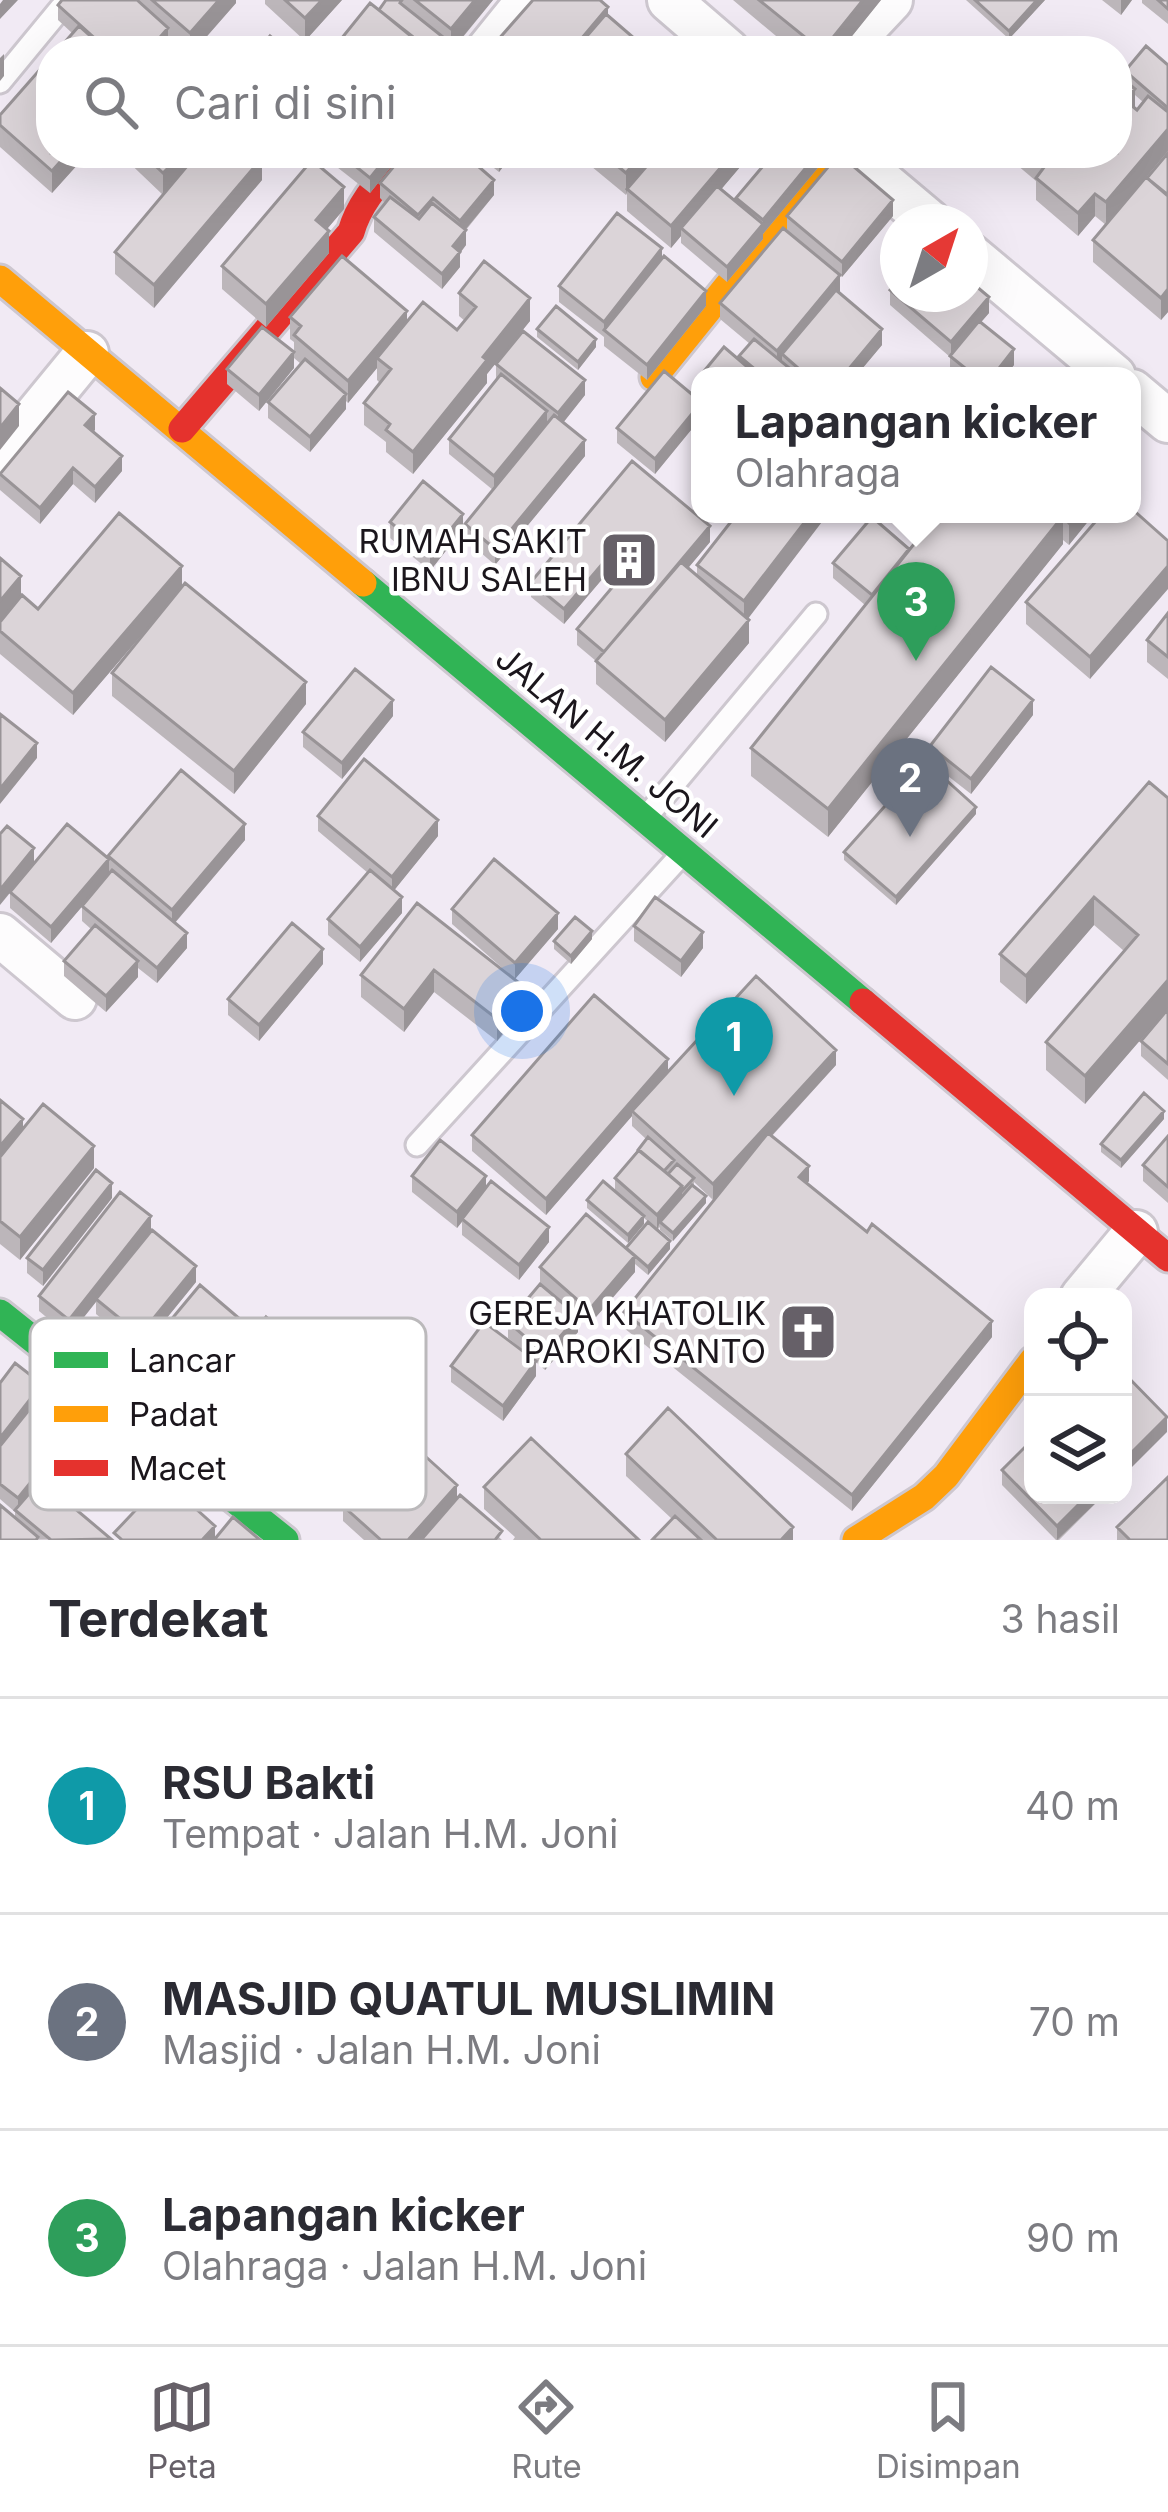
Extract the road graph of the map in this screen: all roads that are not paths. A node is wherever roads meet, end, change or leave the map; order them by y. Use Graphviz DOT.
graph roads {
  1 [pos="528,0"];
  2 [pos="669,0"];
  3 [pos="891,0"];
  4 [pos="61,8"];
  5 [pos="38,36"];
  6 [pos="499,36"];
  7 [pos="711,36"];
  8 [pos="857,36"];
  9 [pos="36,38"];
  10 [pos="0,82"];
  11 [pos="391,168"];
  12 [pos="823,168"];
  13 [pos="866,168"];
  14 [pos="909,204"];
  15 [pos="988,270"];
  16 [pos="0,279"];
  17 [pos="87,353"];
  18 [pos="1103,367"];
  19 [pos="654,377"];
  20 [pos="1141,398"];
  21 [pos="1168,421"];
  22 [pos="182,429"];
  23 [pos="0,459"];
  24 [pos="816,614"];
  25 [pos="643,820"];
  26 [pos="683,853"];
  27 [pos="0,935"];
  28 [pos="75,998"];
  29 [pos="417,1145"];
  30 [pos="1152,1245"];
  31 [pos="1094,1288"];
  32 [pos="1024,1372"];
  33 [pos="244,1510"];
  34 [pos="285,1540"];
  35 [pos="856,1540"];
  1 -- 6 [label="street"];
  2 -- 7 [label="street"];
  3 -- 8 [label="street"];
  4 -- 5 [label="lane"];
  9 -- 10 [label="lane"];
  11 -- 22 [label="street"];
  12 -- 19 [label="street"];
  13 -- 14 [label="street"];
  15 -- 18 [label="street"];
  16 -- 17 [label="street, JALAN H.M. JONI"];
  17 -- 22 [label="street, JALAN H.M. JONI"];
  17 -- 23 [label="street"];
  20 -- 21 [label="street"];
  22 -- 25 [label="street, JALAN H.M. JONI"];
  24 -- 25 [label="lane"];
  25 -- 26 [label="street, JALAN H.M. JONI"];
  26 -- 29 [label="lane"];
  26 -- 30 [label="street, JALAN H.M. JONI"];
  27 -- 28 [label="street"];
  30 -- 31 [label="street"];
  32 -- 35 [label="street"];
  33 -- 34 [label="street"];
}
